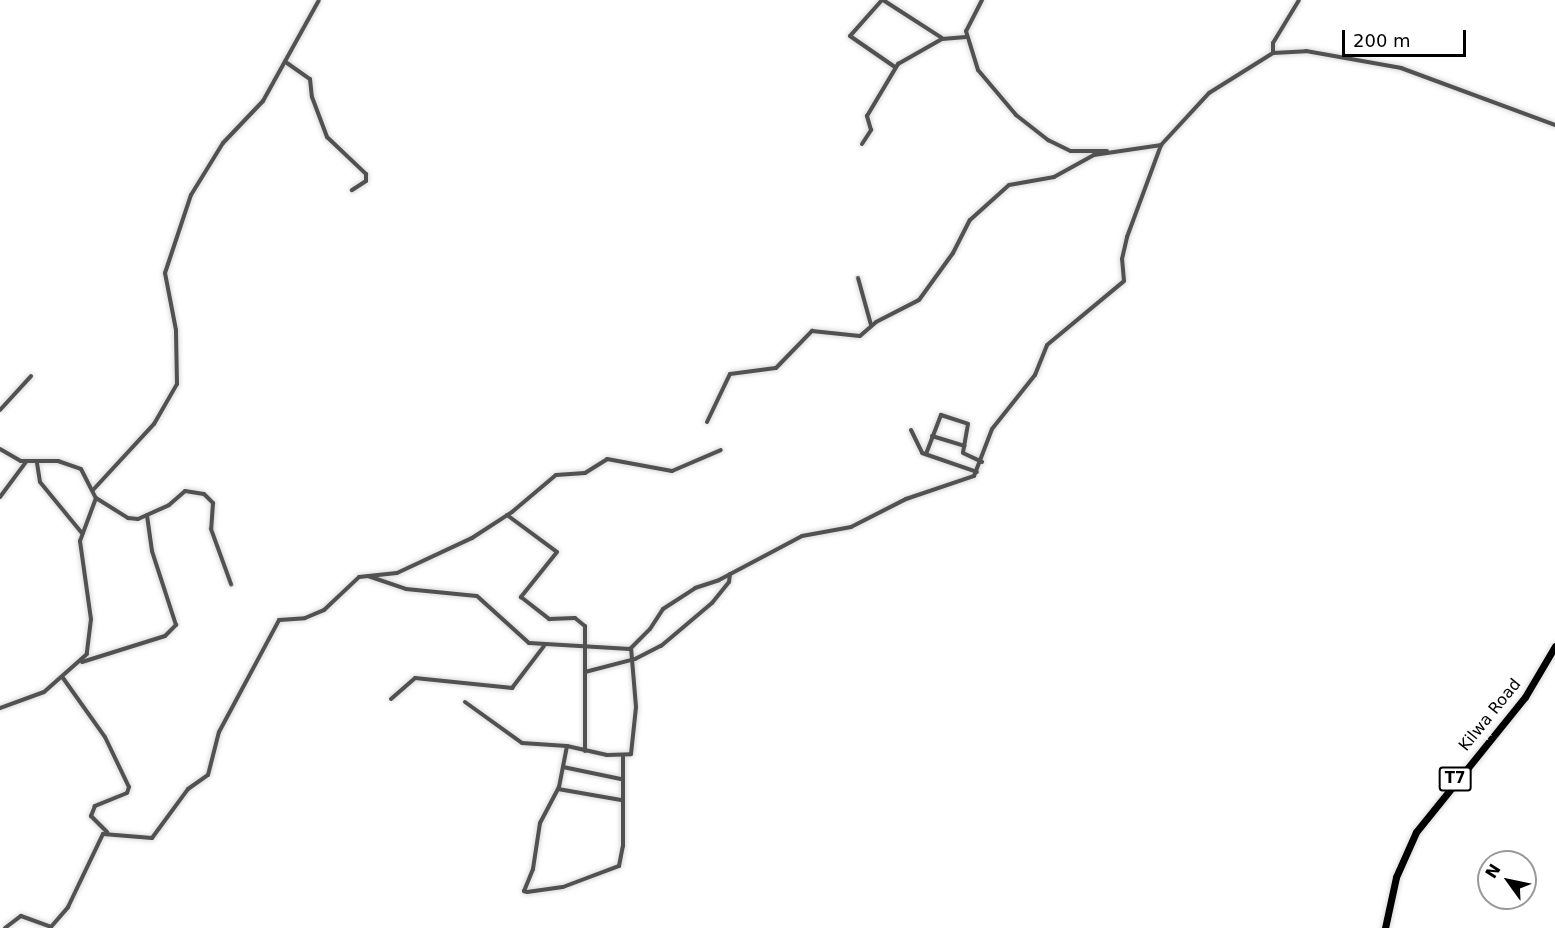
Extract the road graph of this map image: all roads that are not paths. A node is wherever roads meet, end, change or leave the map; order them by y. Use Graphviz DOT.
graph roads {
  1 [pos="319,0"];
  2 [pos="882,0"];
  3 [pos="982,0"];
  4 [pos="1299,0"];
  5 [pos="966,37"];
  6 [pos="942,39"];
  7 [pos="1273,53"];
  8 [pos="287,63"];
  9 [pos="895,67"];
  10 [pos="1555,125"];
  11 [pos="862,144"];
  12 [pos="1161,145"];
  13 [pos="1110,152"];
  14 [pos="352,190"];
  15 [pos="858,278"];
  16 [pos="872,325"];
  17 [pos="31,376"];
  18 [pos="0,410"];
  19 [pos="706,422"];
  20 [pos="911,430"];
  21 [pos="932,436"];
  22 [pos="964,446"];
  23 [pos="0,449"];
  24 [pos="721,450"];
  25 [pos="926,454"];
  26 [pos="26,462"];
  27 [pos="982,462"];
  28 [pos="37,463"];
  29 [pos="977,472"];
  30 [pos="93,490"];
  31 [pos="0,497"];
  32 [pos="96,498"];
  33 [pos="147,515"];
  34 [pos="507,516"];
  35 [pos="81,532"];
  36 [pos="730,574"];
  37 [pos="368,576"];
  38 [pos="231,584"];
  39 [pos="544,646"];
  40 [pos="1555,646"];
  41 [pos="584,648"];
  42 [pos="632,648"];
  43 [pos="635,659"];
  44 [pos="82,662"];
  45 [pos="585,672"];
  46 [pos="63,678"];
  47 [pos="391,699"];
  48 [pos="465,702"];
  49 [pos="0,708"];
  50 [pos="567,746"];
  51 [pos="585,751"];
  52 [pos="623,755"];
  53 [pos="563,767"];
  54 [pos="621,779"];
  55 [pos="558,789"];
  56 [pos="621,801"];
  57 [pos="107,832"];
  58 [pos="50,927"];
  59 [pos="5,928"];
  60 [pos="1385,928"];
  1 -- 8 [label="street"];
  2 -- 6 [label="street"];
  2 -- 9 [label="street"];
  3 -- 5 [label="street"];
  4 -- 7 [label="street"];
  5 -- 6 [label="street"];
  5 -- 13 [label="street"];
  6 -- 9 [label="street"];
  7 -- 10 [label="street"];
  7 -- 12 [label="street"];
  8 -- 14 [label="street"];
  8 -- 30 [label="street"];
  9 -- 11 [label="street"];
  12 -- 13 [label="street"];
  12 -- 27 [label="street"];
  13 -- 16 [label="street"];
  15 -- 16 [label="street"];
  16 -- 19 [label="street"];
  17 -- 18 [label="street"];
  20 -- 25 [label="street"];
  21 -- 22 [label="street"];
  21 -- 22 [label="street"];
  21 -- 25 [label="street"];
  22 -- 27 [label="street"];
  23 -- 26 [label="street"];
  24 -- 34 [label="street"];
  25 -- 29 [label="street"];
  26 -- 28 [label="street"];
  26 -- 31 [label="street"];
  27 -- 29 [label="street"];
  28 -- 30 [label="street"];
  28 -- 35 [label="street"];
  29 -- 36 [label="street"];
  30 -- 32 [label="street"];
  32 -- 33 [label="street"];
  32 -- 35 [label="street"];
  33 -- 38 [label="street"];
  33 -- 44 [label="street"];
  34 -- 37 [label="street"];
  34 -- 41 [label="street"];
  35 -- 44 [label="street"];
  36 -- 42 [label="street"];
  36 -- 43 [label="street"];
  37 -- 39 [label="street"];
  37 -- 57 [label="street"];
  39 -- 41 [label="street"];
  39 -- 47 [label="street"];
  40 -- 60 [label="highway, Kilwa Road / T7"];
  41 -- 42 [label="street"];
  41 -- 45 [label="street"];
  42 -- 43 [label="street"];
  43 -- 45 [label="street"];
  43 -- 52 [label="street"];
  44 -- 46 [label="street"];
  45 -- 51 [label="street"];
  46 -- 49 [label="street"];
  46 -- 57 [label="street"];
  48 -- 50 [label="street"];
  50 -- 51 [label="street"];
  50 -- 53 [label="street"];
  51 -- 52 [label="street"];
  52 -- 54 [label="street"];
  53 -- 54 [label="street"];
  53 -- 55 [label="street"];
  54 -- 56 [label="street"];
  55 -- 56 [label="street"];
  55 -- 56 [label="street"];
  57 -- 58 [label="street"];
  58 -- 59 [label="street"];
}
